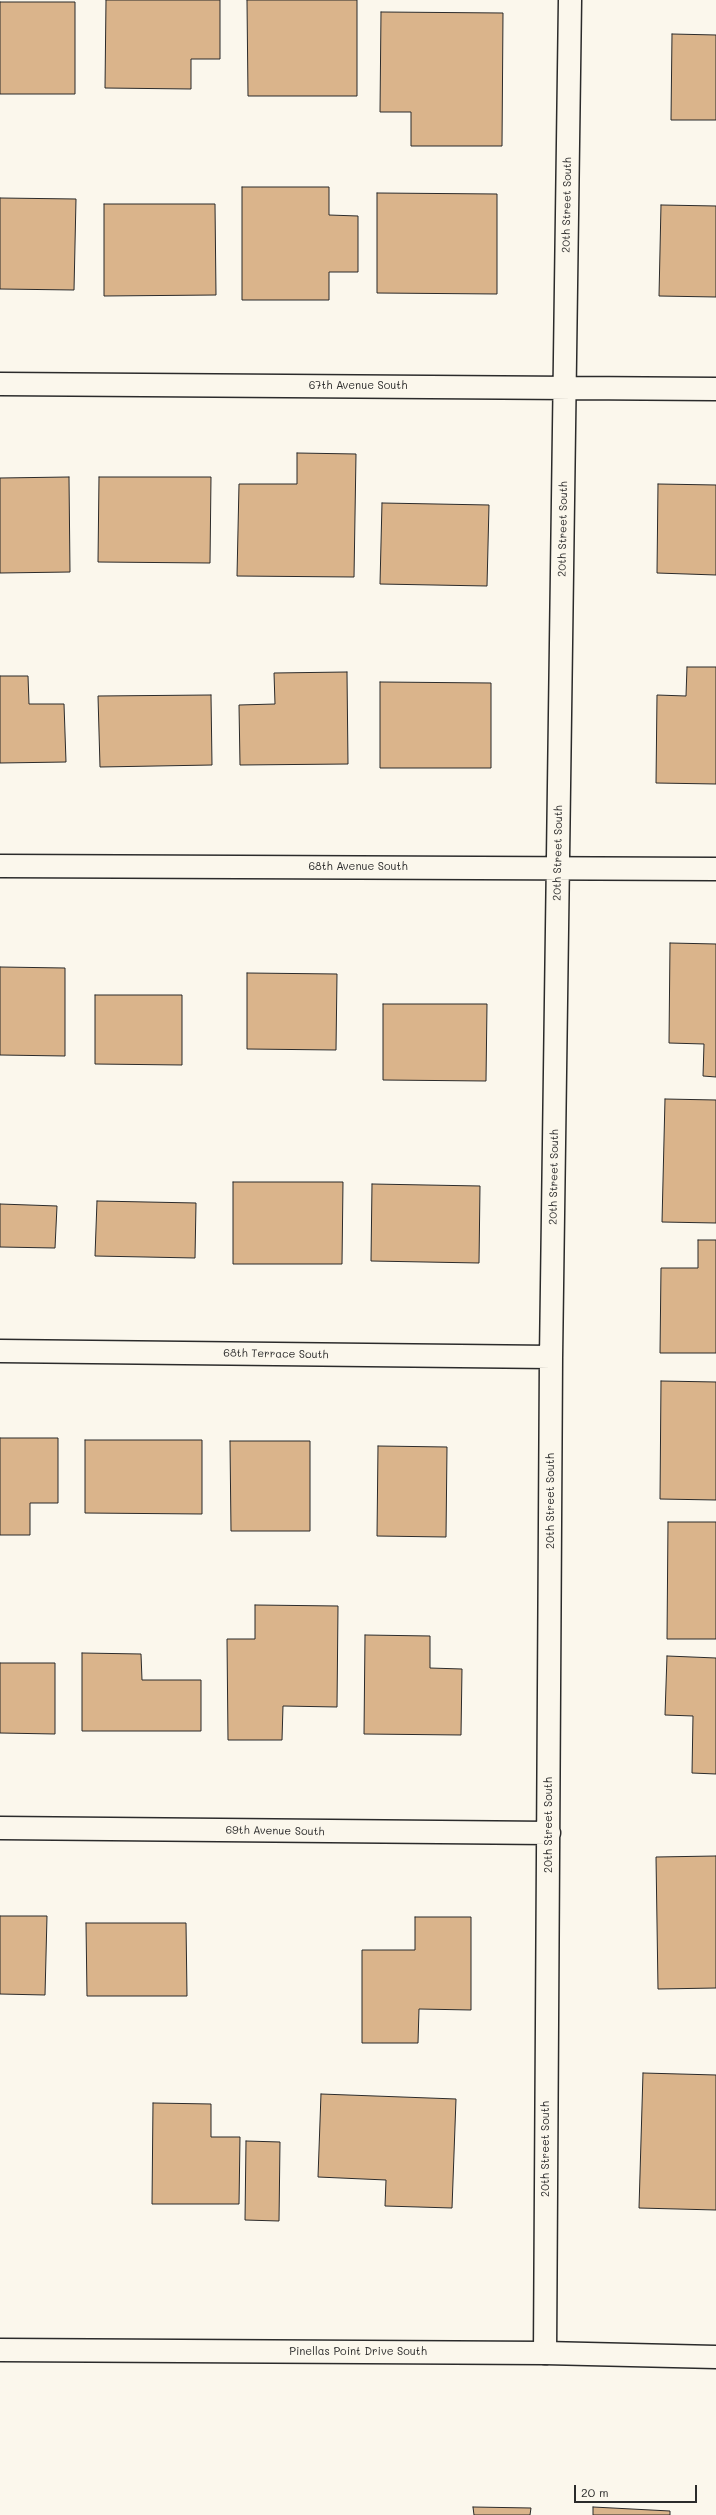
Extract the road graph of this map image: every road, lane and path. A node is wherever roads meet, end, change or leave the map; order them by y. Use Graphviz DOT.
graph roads {
  1 [pos="570,0"];
  2 [pos="0,384"];
  3 [pos="564,387"];
  4 [pos="716,389"];
  5 [pos="0,866"];
  6 [pos="558,868"];
  7 [pos="716,869"];
  8 [pos="0,1351"];
  9 [pos="551,1357"];
  10 [pos="0,1828"];
  11 [pos="549,1833"];
  12 [pos="0,2350"];
  13 [pos="545,2353"];
  14 [pos="716,2358"];
  1 -- 3 [label="street, 20th Street South"];
  2 -- 3 [label="street, 67th Avenue South"];
  3 -- 4 [label="street, 67th Avenue South"];
  3 -- 6 [label="street, 20th Street South"];
  5 -- 6 [label="street, 68th Avenue South"];
  6 -- 7 [label="street, 68th Avenue South"];
  6 -- 9 [label="street, 20th Street South"];
  8 -- 9 [label="street, 68th Terrace South"];
  9 -- 11 [label="street, 20th Street South"];
  10 -- 11 [label="street, 69th Avenue South"];
  11 -- 13 [label="street, 20th Street South"];
  12 -- 13 [label="street, Pinellas Point Drive South"];
  13 -- 14 [label="street, Pinellas Point Drive South"];
}
